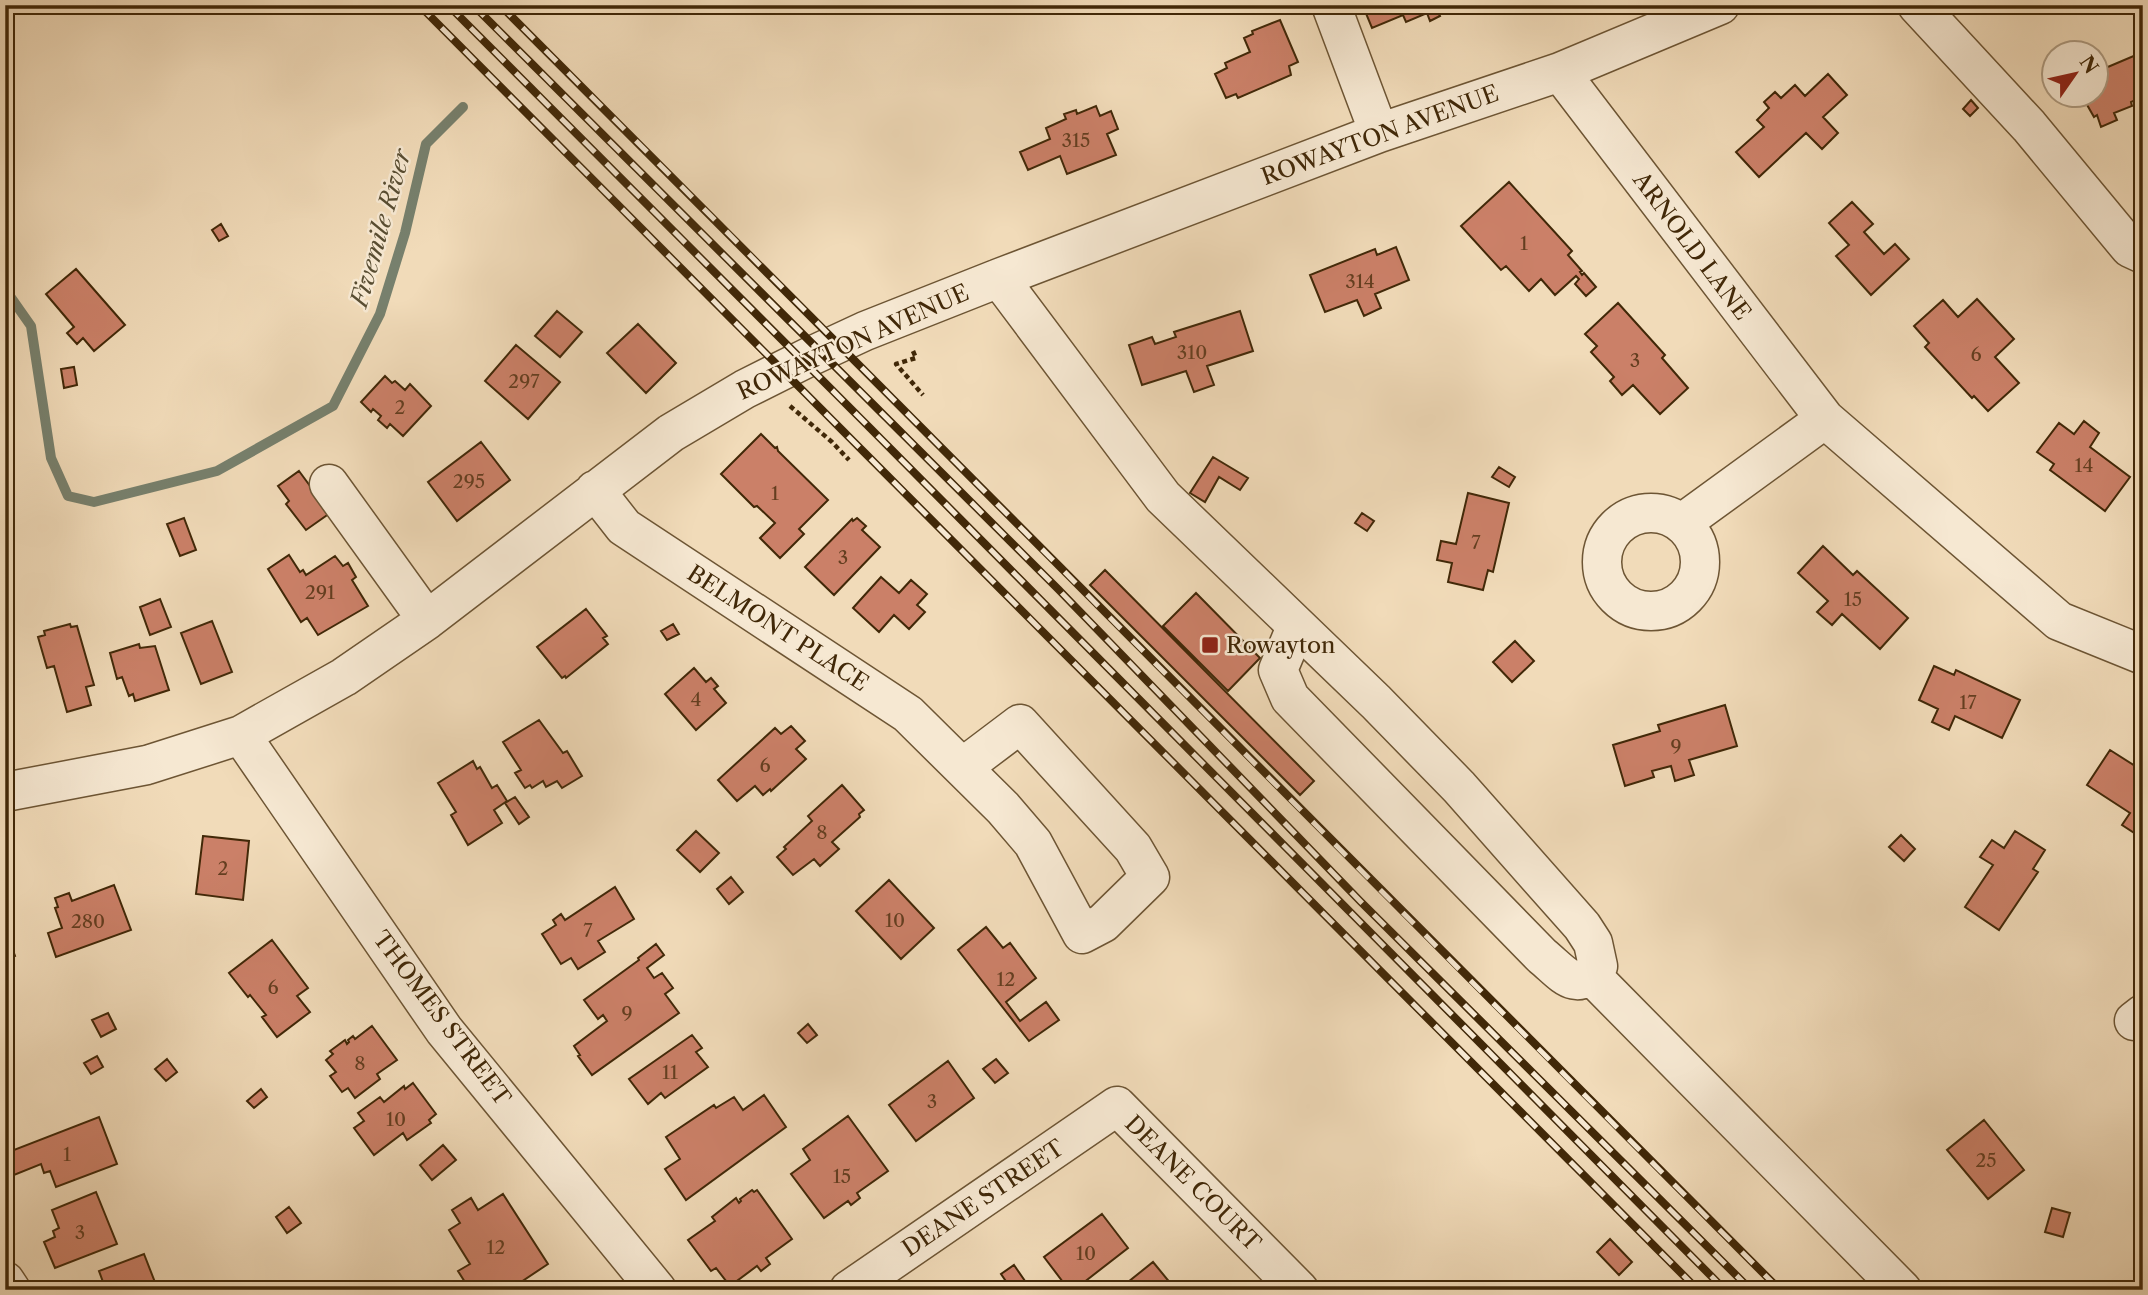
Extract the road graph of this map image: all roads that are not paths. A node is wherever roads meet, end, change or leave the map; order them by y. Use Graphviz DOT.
graph roads {
  1 [pos="1331,5"];
  2 [pos="1720,5"];
  3 [pos="1917,5"];
  4 [pos="1560,72"];
  5 [pos="1379,133"];
  6 [pos="2143,254"];
  7 [pos="999,278"];
  8 [pos="1825,419"];
  9 [pos="329,484"];
  10 [pos="595,490"];
  11 [pos="1682,523"];
  12 [pos="427,620"];
  13 [pos="1296,627"];
  14 [pos="2143,655"];
  15 [pos="241,735"];
  16 [pos="962,767"];
  17 [pos="5,792"];
  18 [pos="1591,975"];
  19 [pos="1117,1106"];
  20 [pos="5,1281"];
  21 [pos="11,1290"];
  22 [pos="657,1290"];
  23 [pos="849,1290"];
  24 [pos="1299,1290"];
  25 [pos="1902,1290"];
  1 -- 5 [label="street"];
  2 -- 4 [label="street, ROWAYTON AVENUE"];
  3 -- 6 [label="street"];
  4 -- 5 [label="street, ROWAYTON AVENUE"];
  4 -- 8 [label="street, ARNOLD LANE"];
  5 -- 7 [label="street, ROWAYTON AVENUE"];
  7 -- 10 [label="street, ROWAYTON AVENUE"];
  7 -- 13 [label="street"];
  8 -- 11 [label="street"];
  8 -- 14 [label="street, ARNOLD LANE"];
  9 -- 12 [label="street"];
  10 -- 12 [label="street, ROWAYTON AVENUE"];
  10 -- 16 [label="street, BELMONT PLACE"];
  12 -- 15 [label="street, ROWAYTON AVENUE"];
  13 -- 18 [label="street"];
  13 -- 18 [label="street"];
  15 -- 17 [label="street, ROWAYTON AVENUE"];
  15 -- 22 [label="street, THOMES STREET"];
  16 -- 16 [label="street, BELMONT PLACE"];
  18 -- 25 [label="street"];
  19 -- 23 [label="street, DEANE STREET"];
  19 -- 24 [label="street, DEANE COURT"];
  20 -- 21 [label="street"];
}
